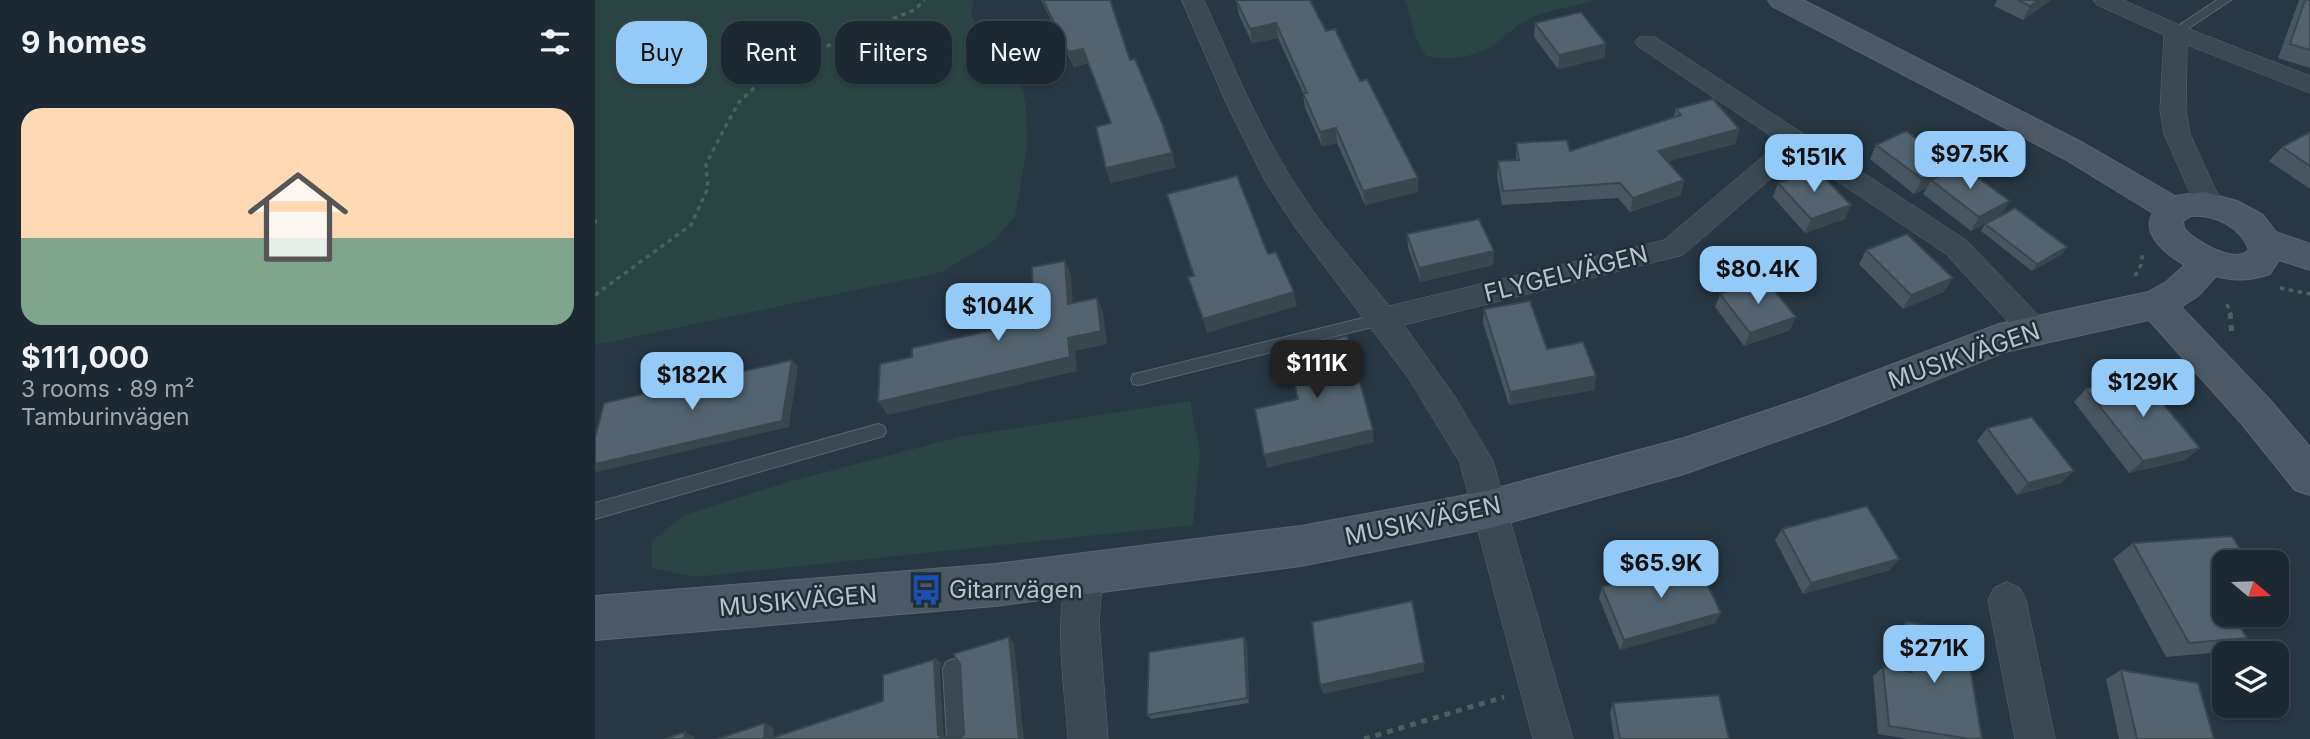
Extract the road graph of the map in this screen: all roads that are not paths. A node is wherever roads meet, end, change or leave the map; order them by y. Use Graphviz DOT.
graph roads {
  1 [pos="1193,0"];
  2 [pos="1782,0"];
  3 [pos="2105,0"];
  4 [pos="2225,0"];
  5 [pos="2176,32"];
  6 [pos="1647,42"];
  7 [pos="2310,85"];
  8 [pos="1797,142"];
  9 [pos="2209,206"];
  10 [pos="2173,210"];
  11 [pos="2261,253"];
  12 [pos="2310,257"];
  13 [pos="2207,262"];
  14 [pos="2310,281"];
  15 [pos="2157,304"];
  16 [pos="1383,319"];
  17 [pos="2033,329"];
  18 [pos="1139,379"];
  19 [pos="878,431"];
  20 [pos="2310,477"];
  21 [pos="1490,509"];
  22 [pos="595,511"];
  23 [pos="1085,574"];
  24 [pos="2007,600"];
  25 [pos="595,618"];
  26 [pos="953,669"];
  27 [pos="957,739"];
  28 [pos="1087,739"];
  29 [pos="1553,739"];
  30 [pos="2035,739"];
  1 -- 16 [label="street"];
  2 -- 10 [label="street"];
  3 -- 5 [label="street"];
  4 -- 5 [label="lane"];
  5 -- 7 [label="street"];
  5 -- 9 [label="street"];
  6 -- 8 [label="street"];
  8 -- 16 [label="street, FLYGELVÄGEN"];
  8 -- 17 [label="street"];
  9 -- 10 [label="street"];
  9 -- 11 [label="street"];
  10 -- 13 [label="street"];
  11 -- 12 [label="street"];
  11 -- 13 [label="street"];
  11 -- 14 [label="street"];
  13 -- 15 [label="street, MUSIKVÄGEN"];
  15 -- 17 [label="street, MUSIKVÄGEN"];
  15 -- 20 [label="street"];
  16 -- 18 [label="lane"];
  16 -- 21 [label="street"];
  17 -- 21 [label="street, MUSIKVÄGEN"];
  19 -- 22 [label="lane"];
  21 -- 23 [label="street, MUSIKVÄGEN"];
  21 -- 29 [label="street"];
  23 -- 25 [label="street, MUSIKVÄGEN"];
  23 -- 28 [label="street"];
  24 -- 30 [label="street"];
  26 -- 27 [label="lane"];
}
